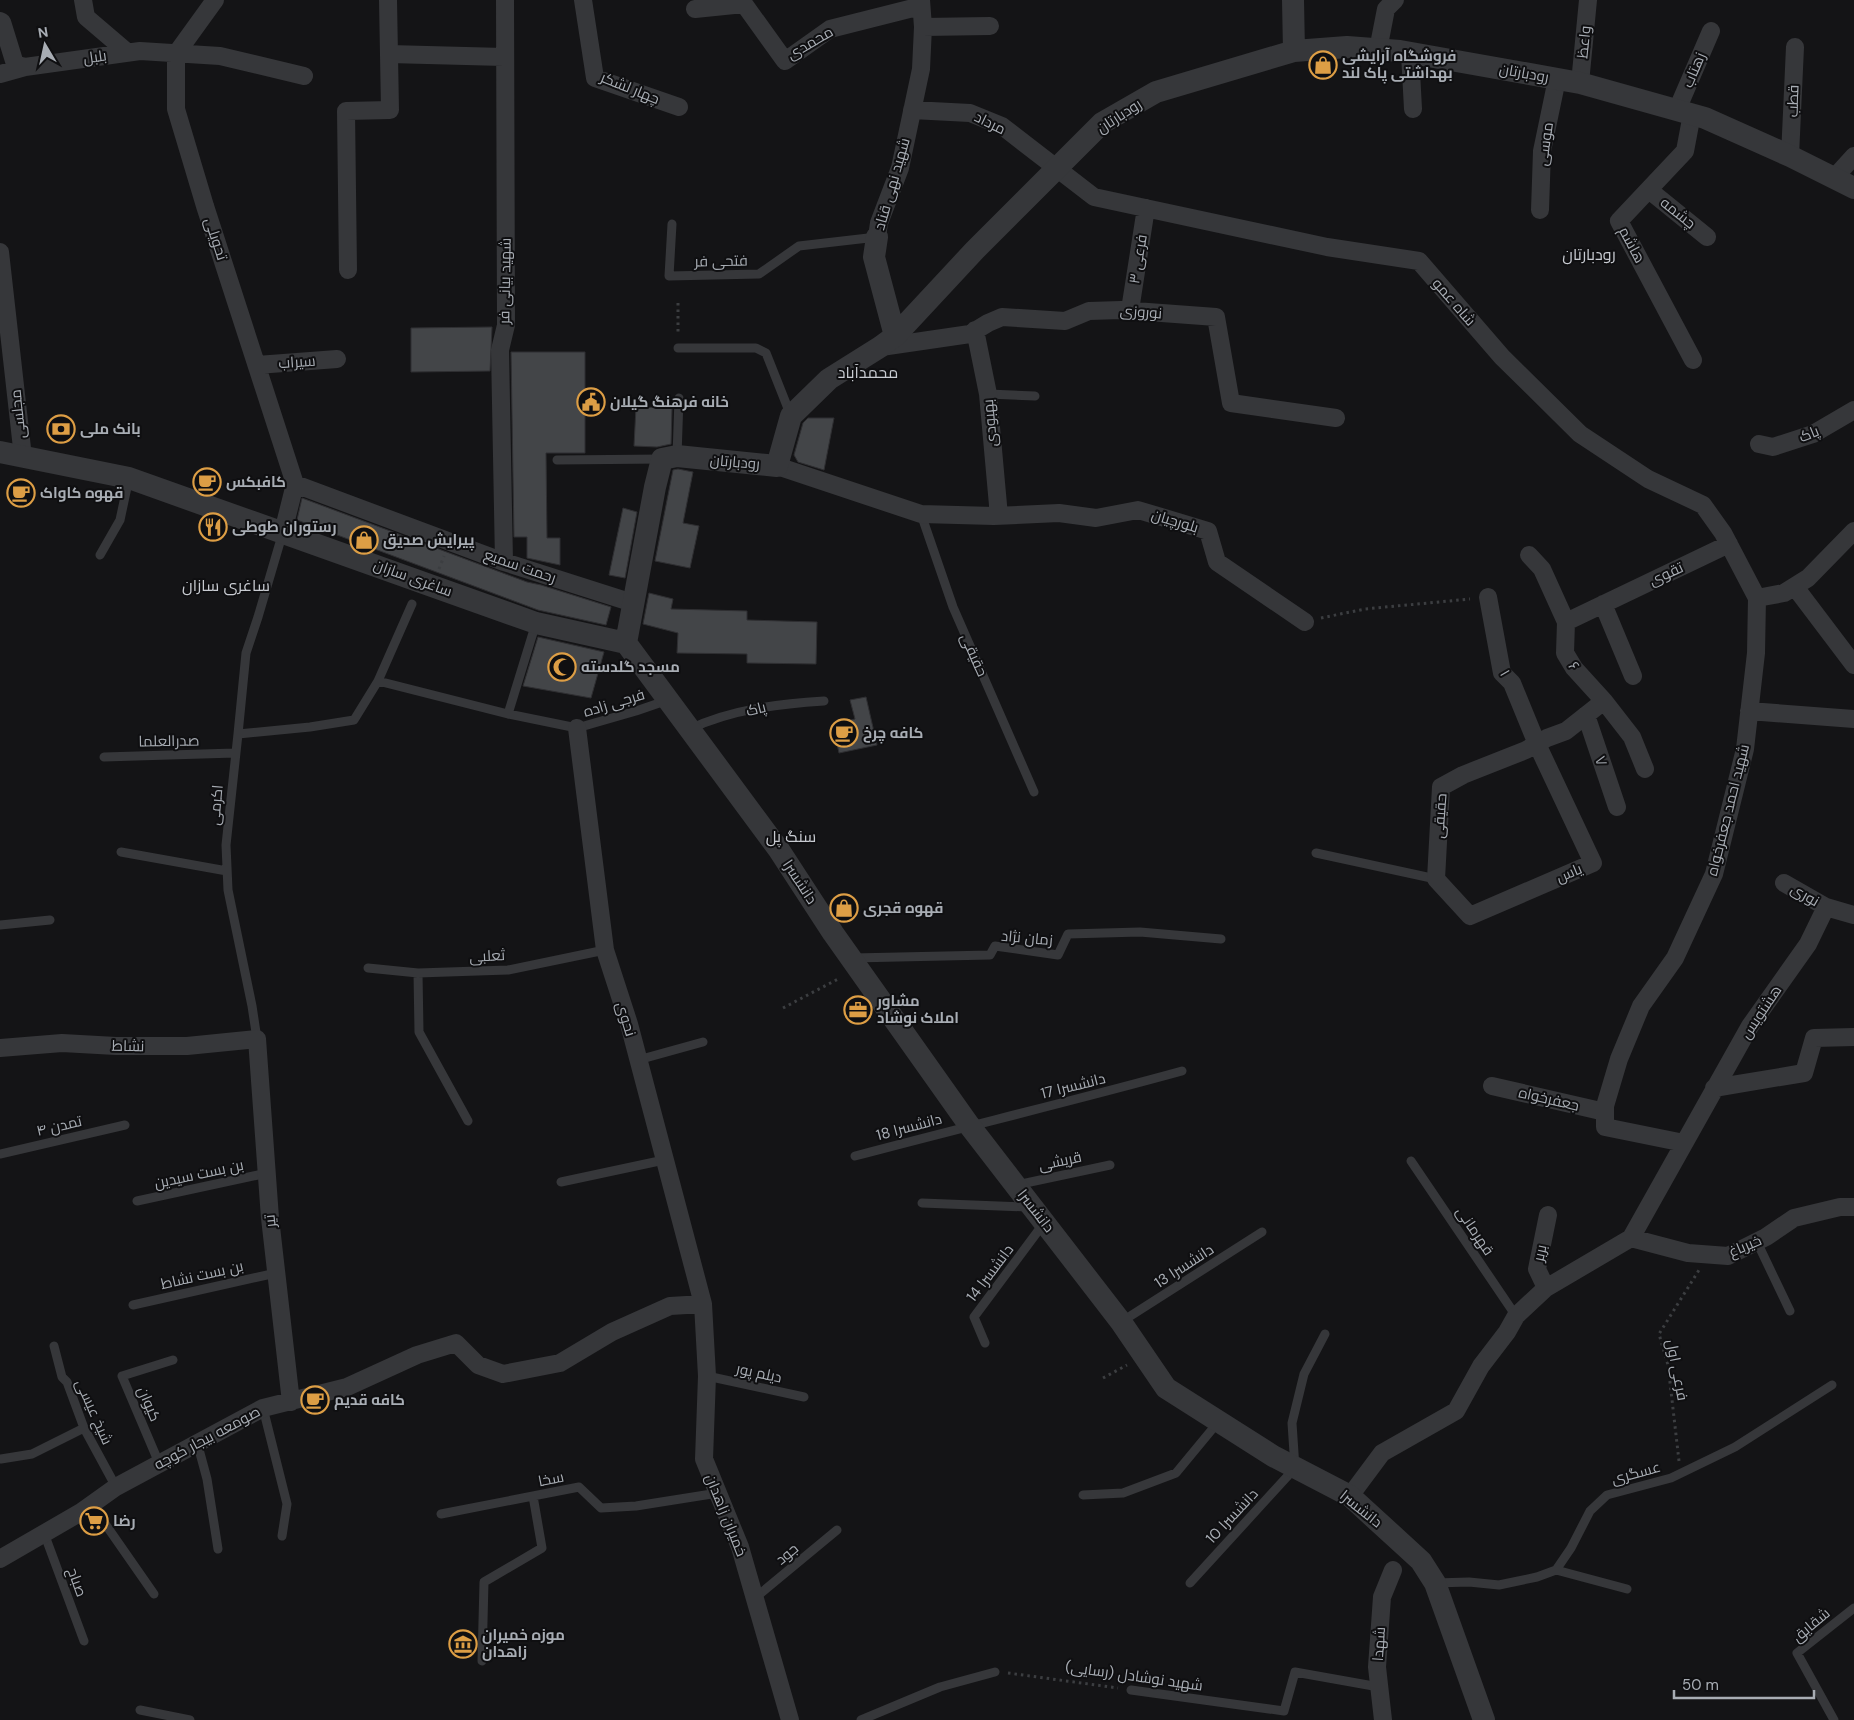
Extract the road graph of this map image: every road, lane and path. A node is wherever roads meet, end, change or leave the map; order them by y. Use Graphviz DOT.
graph roads {
  1 [pos="83,0"];
  2 [pos="214,0"];
  3 [pos="388,0"];
  4 [pos="505,0"];
  5 [pos="582,0"];
  6 [pos="1293,0"];
  7 [pos="1395,0"];
  8 [pos="1588,0"];
  9 [pos="921,3"];
  10 [pos="0,7"];
  11 [pos="695,9"];
  12 [pos="2,23"];
  13 [pos="990,26"];
  14 [pos="923,27"];
  15 [pos="1711,31"];
  16 [pos="1795,47"];
  17 [pos="1378,50"];
  18 [pos="1294,51"];
  19 [pos="127,52"];
  20 [pos="1410,53"];
  21 [pos="176,54"];
  22 [pos="389,54"];
  23 [pos="504,57"];
  24 [pos="20,66"];
  25 [pos="0,74"];
  26 [pos="304,76"];
  27 [pos="1557,79"];
  28 [pos="1580,83"];
  29 [pos="679,107"];
  30 [pos="1413,109"];
  31 [pos="912,110"];
  32 [pos="1685,112"];
  33 [pos="1790,156"];
  34 [pos="1854,156"];
  35 [pos="1057,167"];
  36 [pos="1834,178"];
  37 [pos="1854,188"];
  38 [pos="1648,190"];
  39 [pos="1146,208"];
  40 [pos="1540,210"];
  41 [pos="672,224"];
  42 [pos="877,237"];
  43 [pos="1707,237"];
  44 [pos="0,252"];
  45 [pos="348,270"];
  46 [pos="678,303"];
  47 [pos="1130,310"];
  48 [pos="975,330"];
  49 [pos="887,342"];
  50 [pos="678,348"];
  51 [pos="336,360"];
  52 [pos="1693,360"];
  53 [pos="257,365"];
  54 [pos="988,394"];
  55 [pos="1035,396"];
  56 [pos="678,398"];
  57 [pos="1854,410"];
  58 [pos="791,416"];
  59 [pos="1336,418"];
  60 [pos="1759,444"];
  61 [pos="0,452"];
  62 [pos="23,456"];
  63 [pos="670,458"];
  64 [pos="556,460"];
  65 [pos="777,466"];
  66 [pos="129,478"];
  67 [pos="295,484"];
  68 [pos="921,514"];
  69 [pos="999,516"];
  70 [pos="1854,531"];
  71 [pos="283,532"];
  72 [pos="449,542"];
  73 [pos="1729,544"];
  74 [pos="100,555"];
  75 [pos="1529,555"];
  76 [pos="504,562"];
  77 [pos="433,586"];
  78 [pos="1795,587"];
  79 [pos="1488,597"];
  80 [pos="1757,598"];
  81 [pos="633,603"];
  82 [pos="412,604"];
  83 [pos="1603,604"];
  84 [pos="1305,622"];
  85 [pos="1566,622"];
  86 [pos="536,623"];
  87 [pos="626,643"];
  88 [pos="1854,665"];
  89 [pos="1633,676"];
  90 [pos="378,681"];
  91 [pos="668,700"];
  92 [pos="824,701"];
  93 [pos="1604,701"];
  94 [pos="1750,711"];
  95 [pos="508,714"];
  96 [pos="1586,715"];
  97 [pos="1854,719"];
  98 [pos="577,728"];
  99 [pos="690,729"];
  100 [pos="238,734"];
  101 [pos="1536,744"];
  102 [pos="235,753"];
  103 [pos="104,756"];
  104 [pos="1645,770"];
  105 [pos="1034,792"];
  106 [pos="1617,807"];
  107 [pos="121,852"];
  108 [pos="1316,852"];
  109 [pos="227,871"];
  110 [pos="1436,879"];
  111 [pos="1784,883"];
  112 [pos="1826,907"];
  113 [pos="1854,915"];
  114 [pos="50,920"];
  115 [pos="0,925"];
  116 [pos="1221,939"];
  117 [pos="605,950"];
  118 [pos="855,963"];
  119 [pos="368,968"];
  120 [pos="418,972"];
  121 [pos="783,1008"];
  122 [pos="1854,1037"];
  123 [pos="257,1039"];
  124 [pos="703,1042"];
  125 [pos="0,1048"];
  126 [pos="638,1060"];
  127 [pos="1182,1071"];
  128 [pos="1492,1086"];
  129 [pos="1714,1088"];
  130 [pos="1605,1112"];
  131 [pos="468,1121"];
  132 [pos="125,1125"];
  133 [pos="969,1125"];
  134 [pos="1684,1142"];
  135 [pos="0,1154"];
  136 [pos="855,1156"];
  137 [pos="664,1160"];
  138 [pos="1411,1161"];
  139 [pos="1110,1165"];
  140 [pos="266,1173"];
  141 [pos="561,1182"];
  142 [pos="1016,1185"];
  143 [pos="137,1201"];
  144 [pos="922,1203"];
  145 [pos="1854,1207"];
  146 [pos="1039,1215"];
  147 [pos="1548,1216"];
  148 [pos="1262,1232"];
  149 [pos="1631,1238"];
  150 [pos="1758,1242"];
  151 [pos="1709,1255"];
  152 [pos="276,1273"];
  153 [pos="1546,1288"];
  154 [pos="703,1304"];
  155 [pos="134,1305"];
  156 [pos="1790,1310"];
  157 [pos="1516,1316"];
  158 [pos="1121,1322"];
  159 [pos="1325,1334"];
  160 [pos="986,1343"];
  161 [pos="54,1346"];
  162 [pos="1144,1356"];
  163 [pos="172,1360"];
  164 [pos="707,1376"];
  165 [pos="1103,1378"];
  166 [pos="1832,1385"];
  167 [pos="804,1397"];
  168 [pos="291,1402"];
  169 [pos="263,1408"];
  170 [pos="1219,1421"];
  171 [pos="84,1428"];
  172 [pos="197,1442"];
  173 [pos="1,1459"];
  174 [pos="159,1464"];
  175 [pos="1295,1468"];
  176 [pos="1681,1473"];
  177 [pos="116,1487"];
  178 [pos="718,1493"];
  179 [pos="1083,1495"];
  180 [pos="533,1496"];
  181 [pos="1350,1496"];
  182 [pos="92,1504"];
  183 [pos="441,1514"];
  184 [pos="837,1530"];
  185 [pos="44,1533"];
  186 [pos="282,1536"];
  187 [pos="218,1549"];
  188 [pos="0,1559"];
  189 [pos="1393,1570"];
  190 [pos="1556,1570"];
  191 [pos="1190,1583"];
  192 [pos="1435,1583"];
  193 [pos="1627,1589"];
  194 [pos="154,1594"];
  195 [pos="755,1598"];
  196 [pos="1854,1608"];
  197 [pos="84,1641"];
  198 [pos="482,1661"];
  199 [pos="995,1672"];
  200 [pos="1379,1687"];
  201 [pos="1131,1690"];
  202 [pos="140,1710"];
  203 [pos="190,1720"];
  204 [pos="790,1720"];
  205 [pos="861,1720"];
  206 [pos="1383,1720"];
  207 [pos="1484,1720"];
  208 [pos="1834,1720"];
  1 -- 19 [label="street"];
  2 -- 21 [label="street"];
  3 -- 22 [label="street"];
  4 -- 23 [label="street, شهید بیانی فر"];
  5 -- 29 [label="street, چهار لشکر"];
  6 -- 18 [label="street"];
  7 -- 17 [label="street"];
  8 -- 28 [label="street, واعظ"];
  9 -- 11 [label="street, محمدی"];
  9 -- 14 [label="street, شهید نهی قناد"];
  10 -- 12 [label="street"];
  12 -- 24 [label="street"];
  13 -- 14 [label="street"];
  14 -- 31 [label="street, شهید نهی قناد"];
  15 -- 32 [label="street, زهتاب"];
  16 -- 33 [label="street, قطب"];
  17 -- 18 [label="street, رودبارتان"];
  17 -- 20 [label="street, رودبارتان"];
  18 -- 35 [label="street, رودبارتان"];
  19 -- 21 [label="street, بلبل"];
  19 -- 24 [label="street, بلبل"];
  20 -- 27 [label="street, رودبارتان"];
  20 -- 30 [label="street"];
  21 -- 26 [label="street, بلبل"];
  21 -- 53 [label="street, تحویلی"];
  22 -- 23 [label="street"];
  22 -- 45 [label="street"];
  23 -- 76 [label="street, شهید بیانی فر"];
  24 -- 25 [label="street, بلبل"];
  27 -- 28 [label="street, رودبارتان"];
  27 -- 40 [label="street, موسی"];
  28 -- 32 [label="street, رودبارتان"];
  31 -- 35 [label="street, مرداد"];
  31 -- 42 [label="street, شهید نهی قناد"];
  32 -- 33 [label="street, رودبارتان"];
  32 -- 38 [label="street, هاشم"];
  33 -- 36 [label="street, رودبارتان"];
  34 -- 36 [label="street"];
  35 -- 39 [label="street, شاه عمو"];
  35 -- 49 [label="street, رودبارتان"];
  36 -- 37 [label="street, رودبارتان"];
  38 -- 43 [label="street, چشمه"];
  38 -- 52 [label="street, هاشم"];
  39 -- 47 [label="street, فرعی ۳"];
  39 -- 73 [label="street, شاه عمو"];
  41 -- 42 [label="lane, فتحی فر"];
  42 -- 49 [label="street, شهید نهی قناد"];
  44 -- 62 [label="street, مجلسی"];
  46 -- 50 [label="path"];
  47 -- 48 [label="street, نوروزی"];
  47 -- 59 [label="street, نوروزی"];
  48 -- 49 [label="street, نوروزی"];
  48 -- 54 [label="street, بهبودی"];
  49 -- 58 [label="street, رودبارتان"];
  50 -- 58 [label="lane"];
  51 -- 53 [label="street, سیراب"];
  53 -- 67 [label="street, تحویلی"];
  54 -- 55 [label="lane"];
  54 -- 69 [label="street, بهبودی"];
  56 -- 63 [label="lane"];
  57 -- 60 [label="street, پاک"];
  58 -- 65 [label="street, رودبارتان"];
  61 -- 62 [label="street, ساغری سازان"];
  62 -- 66 [label="street, ساغری سازان"];
  63 -- 64 [label="lane"];
  63 -- 65 [label="street, رودبارتان"];
  63 -- 81 [label="street"];
  65 -- 68 [label="street, بلورچیان"];
  66 -- 71 [label="street, ساغری سازان"];
  66 -- 74 [label="lane"];
  67 -- 71 [label="street"];
  67 -- 72 [label="street, رحمت سمیع"];
  68 -- 69 [label="street, بلورچیان"];
  68 -- 105 [label="lane, حقیقی"];
  69 -- 84 [label="street, بلورچیان"];
  70 -- 78 [label="street"];
  71 -- 77 [label="street, ساغری سازان"];
  71 -- 100 [label="lane, اکرمی"];
  72 -- 76 [label="street, رحمت سمیع"];
  72 -- 77 [label="path"];
  73 -- 80 [label="street, شاه عمو"];
  73 -- 83 [label="street, تقوی"];
  75 -- 85 [label="street"];
  76 -- 81 [label="street, رحمت سمیع"];
  77 -- 86 [label="street, ساغری سازان"];
  78 -- 80 [label="street"];
  78 -- 88 [label="street"];
  79 -- 84 [label="path"];
  79 -- 101 [label="street, ۱"];
  80 -- 94 [label="street, شهید احمد جعفرخواه"];
  81 -- 87 [label="street"];
  82 -- 90 [label="lane"];
  83 -- 85 [label="street, تقوی"];
  83 -- 89 [label="street"];
  85 -- 93 [label="street, ۶"];
  86 -- 87 [label="street, ساغری سازان"];
  86 -- 95 [label="lane"];
  87 -- 91 [label="street, دانشسرا"];
  90 -- 95 [label="lane"];
  90 -- 100 [label="lane"];
  91 -- 98 [label="lane, فرجی زاده"];
  91 -- 99 [label="street, دانشسرا"];
  92 -- 99 [label="lane, پاک"];
  93 -- 96 [label="street, حقیقی"];
  93 -- 104 [label="street, ۶"];
  94 -- 97 [label="street"];
  94 -- 130 [label="street, شهید احمد جعفرخواه"];
  95 -- 98 [label="lane, فرجی زاده"];
  96 -- 101 [label="street, حقیقی"];
  96 -- 106 [label="street, ۷"];
  98 -- 117 [label="street, نحوی"];
  99 -- 118 [label="street, دانشسرا"];
  100 -- 102 [label="lane, اکرمی"];
  101 -- 110 [label="street, حقیقی"];
  101 -- 110 [label="street, یاس"];
  102 -- 103 [label="lane, صدرالعلما"];
  102 -- 109 [label="lane, اکرمی"];
  107 -- 109 [label="lane"];
  108 -- 110 [label="lane"];
  109 -- 123 [label="lane, اکرمی"];
  111 -- 112 [label="street, نوری"];
  112 -- 113 [label="street"];
  112 -- 129 [label="street, هشتویس"];
  114 -- 115 [label="lane"];
  116 -- 118 [label="lane, زمان نژاد"];
  117 -- 120 [label="lane, ثعلبی"];
  117 -- 126 [label="street, نحوی"];
  118 -- 121 [label="path"];
  118 -- 133 [label="street, دانشسرا"];
  119 -- 120 [label="lane, ثعلبی"];
  120 -- 131 [label="lane"];
  122 -- 129 [label="street"];
  123 -- 125 [label="street, نشاط"];
  123 -- 140 [label="street, تیر"];
  124 -- 126 [label="lane"];
  126 -- 137 [label="street, نحوی"];
  127 -- 133 [label="lane, دانشسرا 17"];
  128 -- 130 [label="street, جعفرخواه"];
  129 -- 134 [label="street, هشتویس"];
  130 -- 134 [label="street"];
  132 -- 135 [label="lane, تمدن ۴"];
  133 -- 136 [label="lane, دانشسرا 18"];
  133 -- 142 [label="street, دانشسرا"];
  134 -- 149 [label="street, هشتویس"];
  137 -- 141 [label="lane"];
  137 -- 154 [label="street, نحوی"];
  138 -- 157 [label="lane, قهرمانی"];
  139 -- 142 [label="lane, قریشی"];
  140 -- 143 [label="lane, بن بست سیدین"];
  140 -- 152 [label="street, تیر"];
  142 -- 146 [label="street, دانشسرا"];
  144 -- 146 [label="lane"];
  145 -- 150 [label="street, خیرباغ"];
  146 -- 158 [label="street, دانشسرا"];
  146 -- 160 [label="lane, دانشسرا 14"];
  147 -- 153 [label="street, بربر"];
  148 -- 158 [label="lane, دانشسرا 13"];
  149 -- 151 [label="street, خیرباغ"];
  149 -- 153 [label="street"];
  150 -- 151 [label="street, خیرباغ"];
  150 -- 156 [label="lane"];
  151 -- 176 [label="path, فرعی اول"];
  152 -- 155 [label="lane, بن بست نشاط"];
  152 -- 168 [label="street, تیر"];
  153 -- 157 [label="street"];
  154 -- 164 [label="street, خمیران زاهدان"];
  154 -- 168 [label="street, صومعه بیجار کوچه"];
  157 -- 181 [label="street"];
  158 -- 162 [label="street, دانشسرا"];
  159 -- 175 [label="lane"];
  161 -- 171 [label="lane, شیخ عیسی"];
  162 -- 165 [label="path"];
  162 -- 170 [label="street, دانشسرا"];
  163 -- 174 [label="lane, کیوان"];
  164 -- 167 [label="lane, دیلم پور"];
  164 -- 178 [label="street, خمیران زاهدان"];
  166 -- 176 [label="lane, عسگری"];
  168 -- 169 [label="street, صومعه بیجار کوچه"];
  169 -- 172 [label="street, صومعه بیجار کوچه"];
  169 -- 186 [label="lane"];
  170 -- 175 [label="street, دانشسرا"];
  170 -- 179 [label="lane"];
  171 -- 173 [label="lane"];
  171 -- 177 [label="lane, شیخ عیسی"];
  172 -- 174 [label="street, صومعه بیجار کوچه"];
  172 -- 187 [label="lane"];
  174 -- 177 [label="street, صومعه بیجار کوچه"];
  175 -- 181 [label="street, دانشسرا"];
  175 -- 191 [label="lane, دانشسرا 10"];
  176 -- 190 [label="lane, عسگری"];
  177 -- 182 [label="street, صومعه بیجار کوچه"];
  178 -- 180 [label="lane, سخا"];
  178 -- 195 [label="street, خمیران زاهدان"];
  180 -- 183 [label="lane, سخا"];
  180 -- 198 [label="lane"];
  181 -- 192 [label="street, دانشسرا"];
  182 -- 185 [label="street, صومعه بیجار کوچه"];
  182 -- 194 [label="lane"];
  184 -- 195 [label="lane, جود"];
  185 -- 188 [label="street, صومعه بیجار کوچه"];
  185 -- 197 [label="lane, صباح"];
  189 -- 200 [label="street, شهدا"];
  190 -- 192 [label="lane"];
  190 -- 193 [label="lane"];
  192 -- 207 [label="street, دانشسرا"];
  195 -- 204 [label="street, خمیران زاهدان"];
  196 -- 208 [label="lane, شقایق"];
  199 -- 201 [label="path, شهید نوشادل (رسایی)"];
  199 -- 205 [label="lane"];
  200 -- 201 [label="lane, شهید نوشادل (رسایی)"];
  200 -- 206 [label="street, شهدا"];
  202 -- 203 [label="lane"];
}
